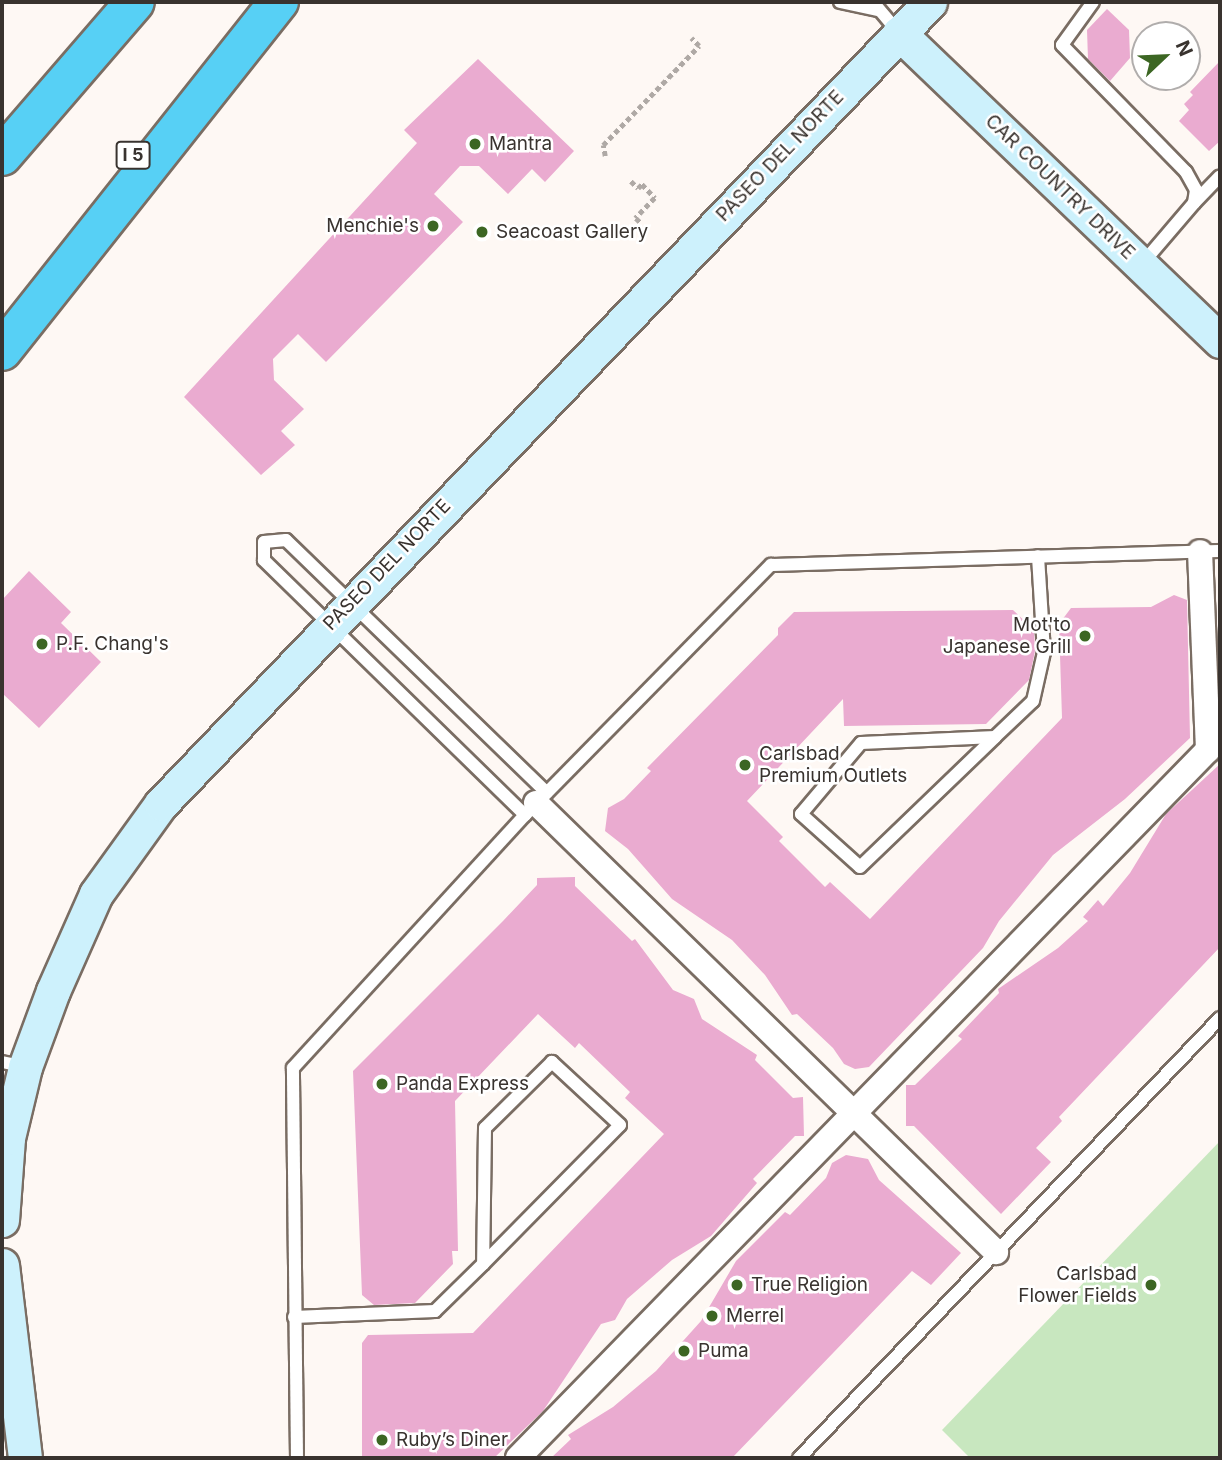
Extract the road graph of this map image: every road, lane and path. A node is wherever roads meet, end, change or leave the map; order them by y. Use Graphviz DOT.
graph roads {
  1 [pos="135,2"];
  2 [pos="265,2"];
  3 [pos="279,2"];
  4 [pos="841,2"];
  5 [pos="930,2"];
  6 [pos="1093,2"];
  7 [pos="883,15"];
  8 [pos="691,38"];
  9 [pos="99,45"];
  10 [pos="2,125"];
  11 [pos="2,156"];
  12 [pos="606,156"];
  13 [pos="1220,176"];
  14 [pos="631,181"];
  15 [pos="1195,203"];
  16 [pos="642,224"];
  17 [pos="1141,265"];
  18 [pos="2,309"];
  19 [pos="1220,341"];
  20 [pos="2,351"];
  21 [pos="1210,552"];
  22 [pos="1038,556"];
  23 [pos="340,614"];
  24 [pos="995,737"];
  25 [pos="536,804"];
  26 [pos="1220,1018"];
  27 [pos="14,1065"];
  28 [pos="853,1112"];
  29 [pos="2,1220"];
  30 [pos="996,1252"];
  31 [pos="483,1264"];
  32 [pos="2,1265"];
  33 [pos="294,1317"];
  34 [pos="25,1458"];
  35 [pos="297,1458"];
  36 [pos="518,1458"];
  37 [pos="799,1458"];
  1 -- 9 [label="highway"];
  2 -- 18 [label="highway, I 5"];
  3 -- 20 [label="highway"];
  4 -- 7 [label="lane"];
  5 -- 7 [label="main road, PASEO DEL NORTE"];
  6 -- 15 [label="lane"];
  7 -- 17 [label="main road, CAR COUNTRY DRIVE"];
  7 -- 23 [label="main road, PASEO DEL NORTE"];
  8 -- 12 [label="path"];
  9 -- 10 [label="highway"];
  9 -- 11 [label="highway"];
  13 -- 15 [label="lane"];
  14 -- 16 [label="path"];
  15 -- 17 [label="lane"];
  17 -- 19 [label="main road, CAR COUNTRY DRIVE"];
  21 -- 22 [label="lane"];
  21 -- 28 [label="street"];
  22 -- 24 [label="lane"];
  22 -- 25 [label="lane"];
  23 -- 23 [label="lane"];
  23 -- 25 [label="lane"];
  23 -- 25 [label="lane"];
  23 -- 27 [label="main road, PASEO DEL NORTE"];
  24 -- 24 [label="lane"];
  25 -- 28 [label="street"];
  25 -- 33 [label="lane"];
  26 -- 30 [label="lane"];
  27 -- 29 [label="main road, PASEO DEL NORTE"];
  28 -- 30 [label="street"];
  28 -- 36 [label="street"];
  30 -- 37 [label="lane"];
  31 -- 31 [label="lane"];
  31 -- 33 [label="lane"];
  32 -- 34 [label="main road"];
  33 -- 35 [label="lane"];
}
